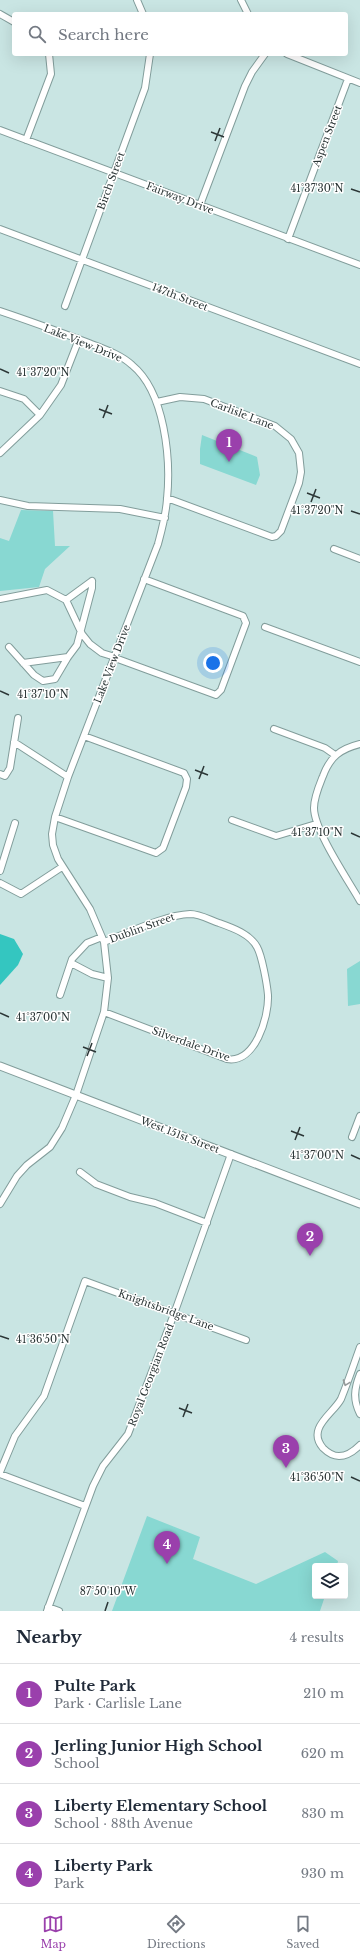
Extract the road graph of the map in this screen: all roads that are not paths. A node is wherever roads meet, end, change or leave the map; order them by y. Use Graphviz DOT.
graph roads {
  1 [pos="137,0"];
  2 [pos="241,0"];
  3 [pos="142,12"];
  4 [pos="247,12"];
  5 [pos="0,14"];
  6 [pos="12,21"];
  7 [pos="49,56"];
  8 [pos="150,56"];
  9 [pos="264,56"];
  10 [pos="292,56"];
  11 [pos="348,79"];
  12 [pos="360,83"];
  13 [pos="0,130"];
  14 [pos="26,140"];
  15 [pos="114,173"];
  16 [pos="200,205"];
  17 [pos="0,229"];
  18 [pos="288,239"];
  19 [pos="82,260"];
  20 [pos="360,265"];
  21 [pos="65,306"];
  22 [pos="0,311"];
  23 [pos="79,339"];
  24 [pos="360,364"];
  25 [pos="0,391"];
  26 [pos="156,402"];
  27 [pos="40,415"];
  28 [pos="0,453"];
  29 [pos="168,498"];
  30 [pos="0,500"];
  31 [pos="165,518"];
  32 [pos="334,549"];
  33 [pos="360,559"];
  34 [pos="144,579"];
  35 [pos="0,599"];
  36 [pos="66,600"];
  37 [pos="264,627"];
  38 [pos="82,634"];
  39 [pos="9,647"];
  40 [pos="68,657"];
  41 [pos="115,658"];
  42 [pos="360,662"];
  43 [pos="23,663"];
  44 [pos="18,718"];
  45 [pos="274,729"];
  46 [pos="84,736"];
  47 [pos="14,742"];
  48 [pos="360,744"];
  49 [pos="335,755"];
  50 [pos="0,774"];
  51 [pos="68,777"];
  52 [pos="55,816"];
  53 [pos="232,820"];
  54 [pos="15,823"];
  55 [pos="316,824"];
  56 [pos="3,853"];
  57 [pos="62,867"];
  58 [pos="0,871"];
  59 [pos="0,882"];
  60 [pos="360,901"];
  61 [pos="103,939"];
  62 [pos="71,963"];
  63 [pos="108,978"];
  64 [pos="265,979"];
  65 [pos="60,995"];
  66 [pos="104,1012"];
  67 [pos="0,1066"];
  68 [pos="76,1095"];
  69 [pos="360,1116"];
  70 [pos="352,1137"];
  71 [pos="231,1154"];
  72 [pos="80,1172"];
  73 [pos="0,1204"];
  74 [pos="360,1204"];
  75 [pos="206,1223"];
  76 [pos="174,1314"];
  77 [pos="246,1340"];
  78 [pos="360,1347"];
  79 [pos="360,1374"];
  80 [pos="360,1414"];
  81 [pos="360,1445"];
  82 [pos="0,1473"];
  83 [pos="85,1506"];
  84 [pos="48,1609"];
  85 [pos="59,1611"];
  1 -- 3 [label="street"];
  2 -- 4 [label="street"];
  5 -- 6 [label="street"];
  7 -- 14 [label="street"];
  8 -- 15 [label="street, Birch Street"];
  9 -- 16 [label="street"];
  10 -- 11 [label="street"];
  11 -- 12 [label="street"];
  11 -- 18 [label="street, Aspen Street"];
  13 -- 14 [label="street, Fairway Drive"];
  14 -- 15 [label="street, Fairway Drive"];
  15 -- 16 [label="street, Fairway Drive"];
  15 -- 19 [label="street, Birch Street"];
  16 -- 18 [label="street, Fairway Drive"];
  17 -- 19 [label="street, 147th Street"];
  18 -- 20 [label="street, Fairway Drive"];
  19 -- 21 [label="street, Birch Street"];
  19 -- 24 [label="street, 147th Street"];
  22 -- 23 [label="street, Lake View Drive"];
  23 -- 26 [label="street, Lake View Drive"];
  23 -- 27 [label="street"];
  25 -- 27 [label="street"];
  26 -- 29 [label="street, Lake View Drive"];
  26 -- 29 [label="street, Carlisle Lane"];
  27 -- 28 [label="street"];
  29 -- 31 [label="street, Lake View Drive"];
  30 -- 31 [label="street"];
  31 -- 34 [label="street, Lake View Drive"];
  32 -- 33 [label="street"];
  34 -- 41 [label="street, Lake View Drive"];
  34 -- 41 [label="street"];
  35 -- 36 [label="street"];
  36 -- 38 [label="street"];
  36 -- 38 [label="street"];
  37 -- 42 [label="street"];
  38 -- 40 [label="street"];
  38 -- 41 [label="street"];
  39 -- 43 [label="street"];
  40 -- 43 [label="street"];
  40 -- 43 [label="street"];
  41 -- 46 [label="street, Lake View Drive"];
  44 -- 47 [label="street"];
  45 -- 49 [label="street"];
  46 -- 51 [label="street, Lake View Drive"];
  46 -- 52 [label="street"];
  47 -- 50 [label="street"];
  47 -- 51 [label="street"];
  48 -- 49 [label="street"];
  49 -- 55 [label="street"];
  51 -- 52 [label="street, Lake View Drive"];
  52 -- 57 [label="street, Lake View Drive"];
  53 -- 55 [label="street"];
  54 -- 56 [label="street"];
  55 -- 60 [label="street"];
  56 -- 58 [label="street"];
  57 -- 59 [label="street"];
  57 -- 61 [label="street, Lake View Drive"];
  61 -- 62 [label="street, Dublin Street"];
  61 -- 63 [label="street, Lake View Drive"];
  61 -- 64 [label="street, Dublin Street"];
  62 -- 63 [label="street"];
  62 -- 65 [label="street, Dublin Street"];
  63 -- 66 [label="street, Lake View Drive"];
  64 -- 66 [label="street, Silverdale Drive"];
  66 -- 68 [label="street, Lake View Drive"];
  67 -- 68 [label="street, West 151st Street"];
  68 -- 71 [label="street, West 151st Street"];
  68 -- 73 [label="street, Lake View Drive"];
  69 -- 70 [label="street"];
  71 -- 74 [label="street, West 151st Street"];
  71 -- 75 [label="street, Royal Georgian Road"];
  72 -- 75 [label="street"];
  75 -- 76 [label="street, Royal Georgian Road"];
  76 -- 77 [label="street, Knightsbridge Lane"];
  76 -- 82 [label="street, Knightsbridge Lane"];
  76 -- 83 [label="street, Royal Georgian Road"];
  78 -- 81 [label="street, one-way"];
  79 -- 80 [label="street"];
  82 -- 83 [label="street"];
  83 -- 84 [label="street, Royal Georgian Road"];
  84 -- 85 [label="street"];
}
